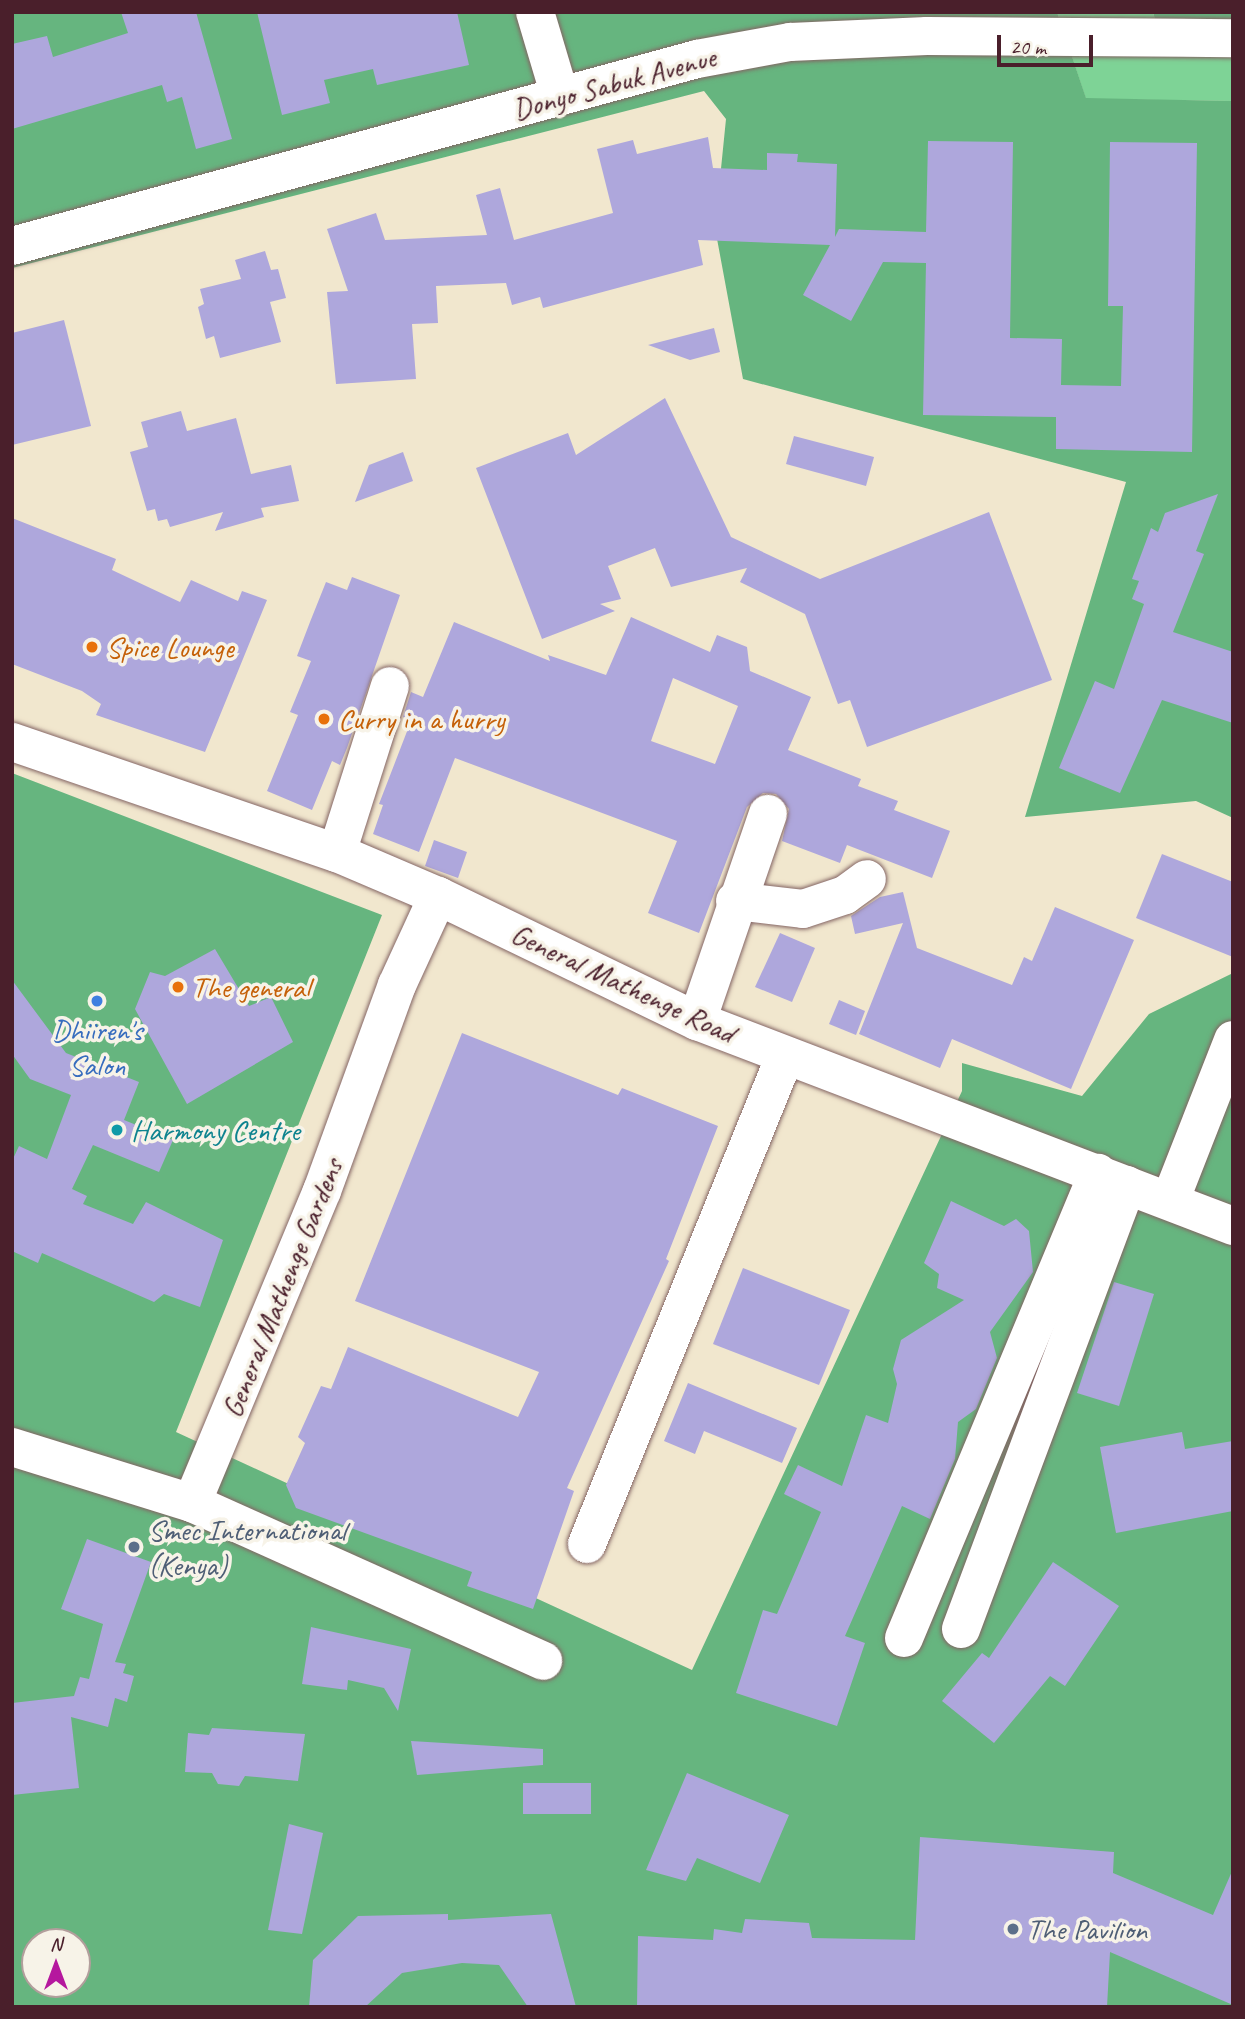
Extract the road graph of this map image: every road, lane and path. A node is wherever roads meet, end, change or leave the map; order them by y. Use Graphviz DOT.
graph roads {
  1 [pos="536,12"];
  2 [pos="1233,38"];
  3 [pos="561,96"];
  4 [pos="12,246"];
  5 [pos="390,686"];
  6 [pos="12,742"];
  7 [pos="768,814"];
  8 [pos="337,853"];
  9 [pos="867,879"];
  10 [pos="438,896"];
  11 [pos="735,901"];
  12 [pos="697,1021"];
  13 [pos="1233,1040"];
  14 [pos="785,1056"];
  15 [pos="1113,1179"];
  16 [pos="1170,1201"];
  17 [pos="1233,1226"];
  18 [pos="12,1447"];
  19 [pos="192,1503"];
  20 [pos="587,1544"];
  21 [pos="961,1629"];
  22 [pos="904,1638"];
  23 [pos="543,1661"];
  1 -- 3 [label="street"];
  2 -- 3 [label="street, Donyo Sabuk Avenue"];
  3 -- 4 [label="street, Donyo Sabuk Avenue"];
  5 -- 8 [label="street"];
  6 -- 8 [label="street, General Mathenge Road"];
  7 -- 11 [label="street"];
  8 -- 10 [label="street, General Mathenge Road"];
  9 -- 11 [label="street"];
  10 -- 12 [label="street, General Mathenge Road"];
  10 -- 19 [label="street, General Mathenge Gardens"];
  11 -- 12 [label="street"];
  12 -- 14 [label="street, General Mathenge Road"];
  13 -- 16 [label="street"];
  14 -- 15 [label="street, General Mathenge Road"];
  14 -- 20 [label="street"];
  15 -- 16 [label="street, General Mathenge Road"];
  15 -- 21 [label="street"];
  15 -- 22 [label="street"];
  16 -- 17 [label="street, General Mathenge Road"];
  18 -- 19 [label="street"];
  19 -- 23 [label="street"];
}
